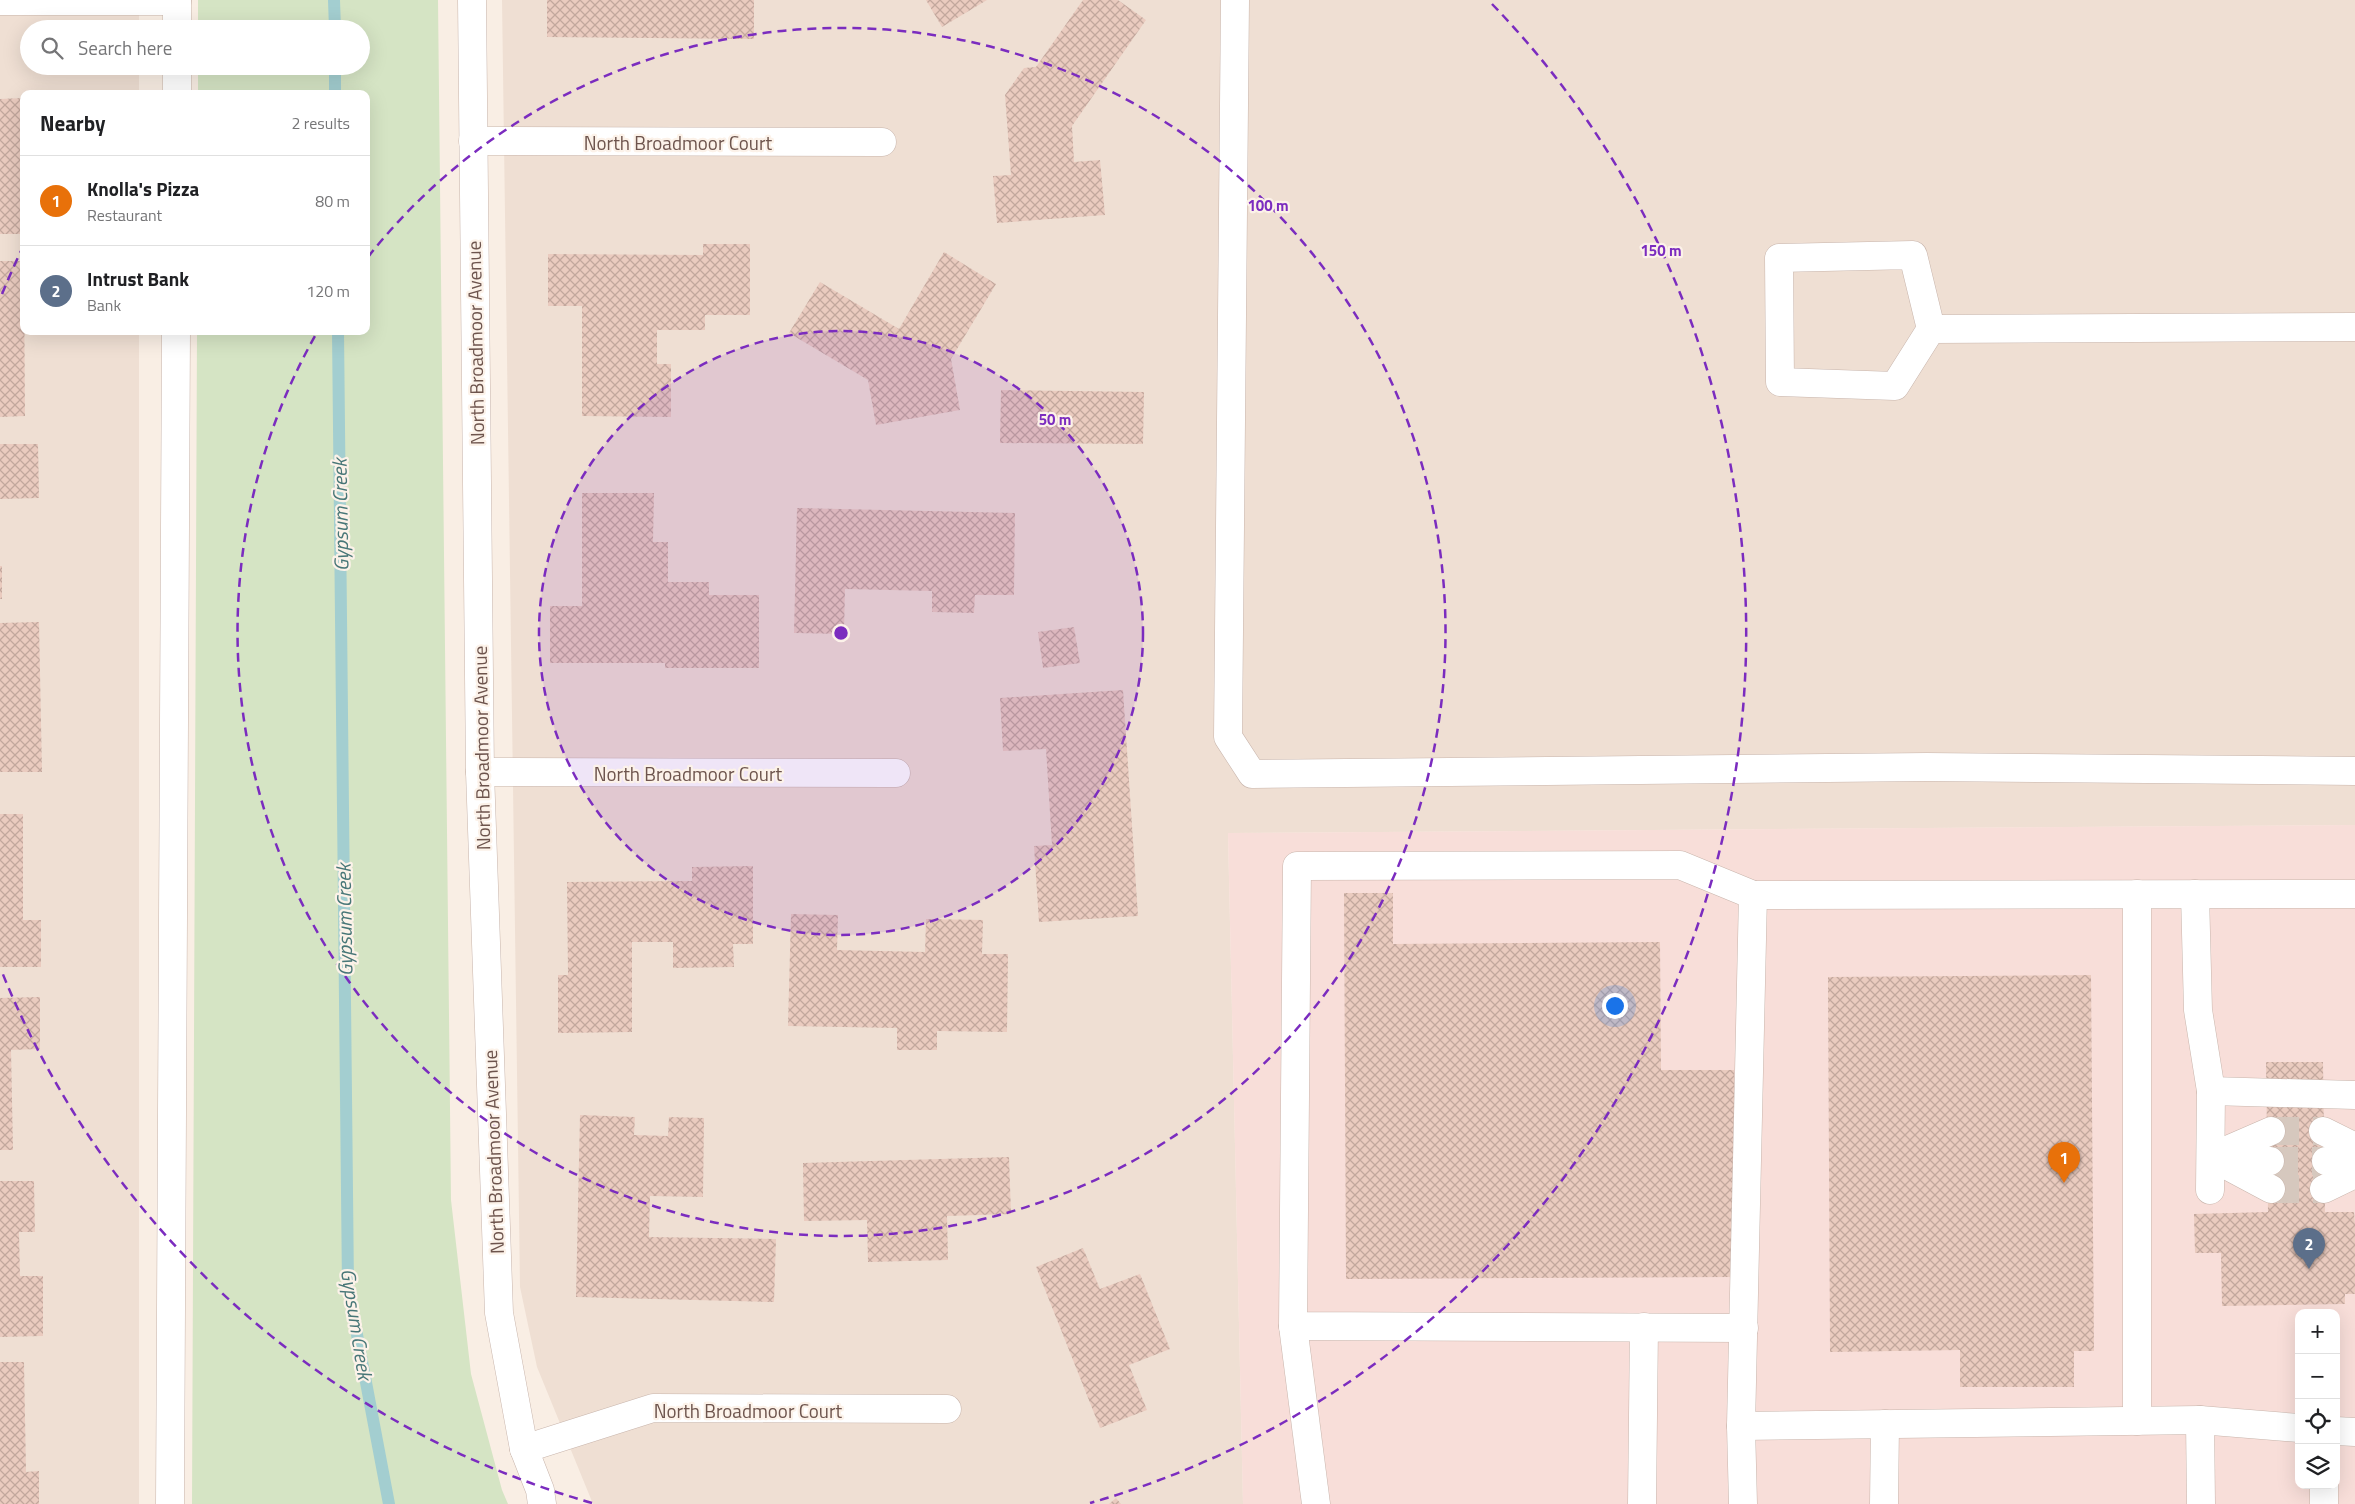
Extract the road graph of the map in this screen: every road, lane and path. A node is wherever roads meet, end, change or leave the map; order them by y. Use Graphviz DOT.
graph roads {
  1 [pos="177,0"];
  2 [pos="472,0"];
  3 [pos="1235,0"];
  4 [pos="0,1"];
  5 [pos="177,20"];
  6 [pos="177,75"];
  7 [pos="177,90"];
  8 [pos="473,141"];
  9 [pos="882,142"];
  10 [pos="2355,326"];
  11 [pos="1931,329"];
  12 [pos="176,335"];
  13 [pos="2355,771"];
  14 [pos="480,772"];
  15 [pos="896,773"];
  16 [pos="2138,894"];
  17 [pos="2196,894"];
  18 [pos="2355,894"];
  19 [pos="1753,895"];
  20 [pos="2211,1091"];
  21 [pos="2355,1095"];
  22 [pos="2271,1131"];
  23 [pos="2323,1131"];
  24 [pos="2355,1147"];
  25 [pos="2211,1158"];
  26 [pos="2270,1161"];
  27 [pos="2326,1161"];
  28 [pos="2355,1161"];
  29 [pos="2355,1174"];
  30 [pos="2271,1189"];
  31 [pos="2324,1189"];
  32 [pos="2210,1190"];
  33 [pos="1293,1326"];
  34 [pos="1644,1327"];
  35 [pos="1744,1328"];
  36 [pos="947,1409"];
  37 [pos="2200,1420"];
  38 [pos="2138,1421"];
  39 [pos="1885,1424"];
  40 [pos="1741,1426"];
  41 [pos="2295,1428"];
  42 [pos="2340,1431"];
  43 [pos="2355,1432"];
  44 [pos="524,1449"];
  45 [pos="2324,1489"];
  46 [pos="545,1499"];
  47 [pos="170,1504"];
  48 [pos="1316,1504"];
  49 [pos="1642,1504"];
  50 [pos="1742,1504"];
  51 [pos="1884,1504"];
  52 [pos="2201,1504"];
  53 [pos="2324,1504"];
  1 -- 4 [label="street"];
  1 -- 5 [label="street"];
  2 -- 8 [label="street, North Broadmoor Avenue"];
  3 -- 13 [label="street"];
  6 -- 7 [label="street"];
  8 -- 9 [label="street, North Broadmoor Court"];
  8 -- 14 [label="street, North Broadmoor Avenue"];
  10 -- 11 [label="street"];
  11 -- 11 [label="street"];
  12 -- 47 [label="street"];
  14 -- 15 [label="street, North Broadmoor Court"];
  14 -- 44 [label="street, North Broadmoor Avenue"];
  16 -- 17 [label="street"];
  16 -- 19 [label="street"];
  16 -- 38 [label="street"];
  17 -- 18 [label="street"];
  17 -- 20 [label="street"];
  19 -- 33 [label="street"];
  19 -- 35 [label="street"];
  20 -- 21 [label="street"];
  20 -- 25 [label="street"];
  22 -- 25 [label="street"];
  23 -- 24 [label="street"];
  25 -- 26 [label="street"];
  25 -- 30 [label="street"];
  25 -- 32 [label="street"];
  27 -- 28 [label="street"];
  29 -- 31 [label="street"];
  33 -- 34 [label="street"];
  33 -- 48 [label="street"];
  34 -- 35 [label="street"];
  34 -- 49 [label="street"];
  35 -- 40 [label="street"];
  36 -- 44 [label="street, North Broadmoor Court"];
  37 -- 38 [label="street"];
  37 -- 41 [label="street"];
  37 -- 52 [label="street"];
  38 -- 39 [label="street"];
  39 -- 40 [label="street"];
  39 -- 51 [label="street"];
  40 -- 50 [label="street"];
  42 -- 43 [label="street"];
  44 -- 46 [label="street, North Broadmoor Avenue"];
  45 -- 53 [label="street"];
}
